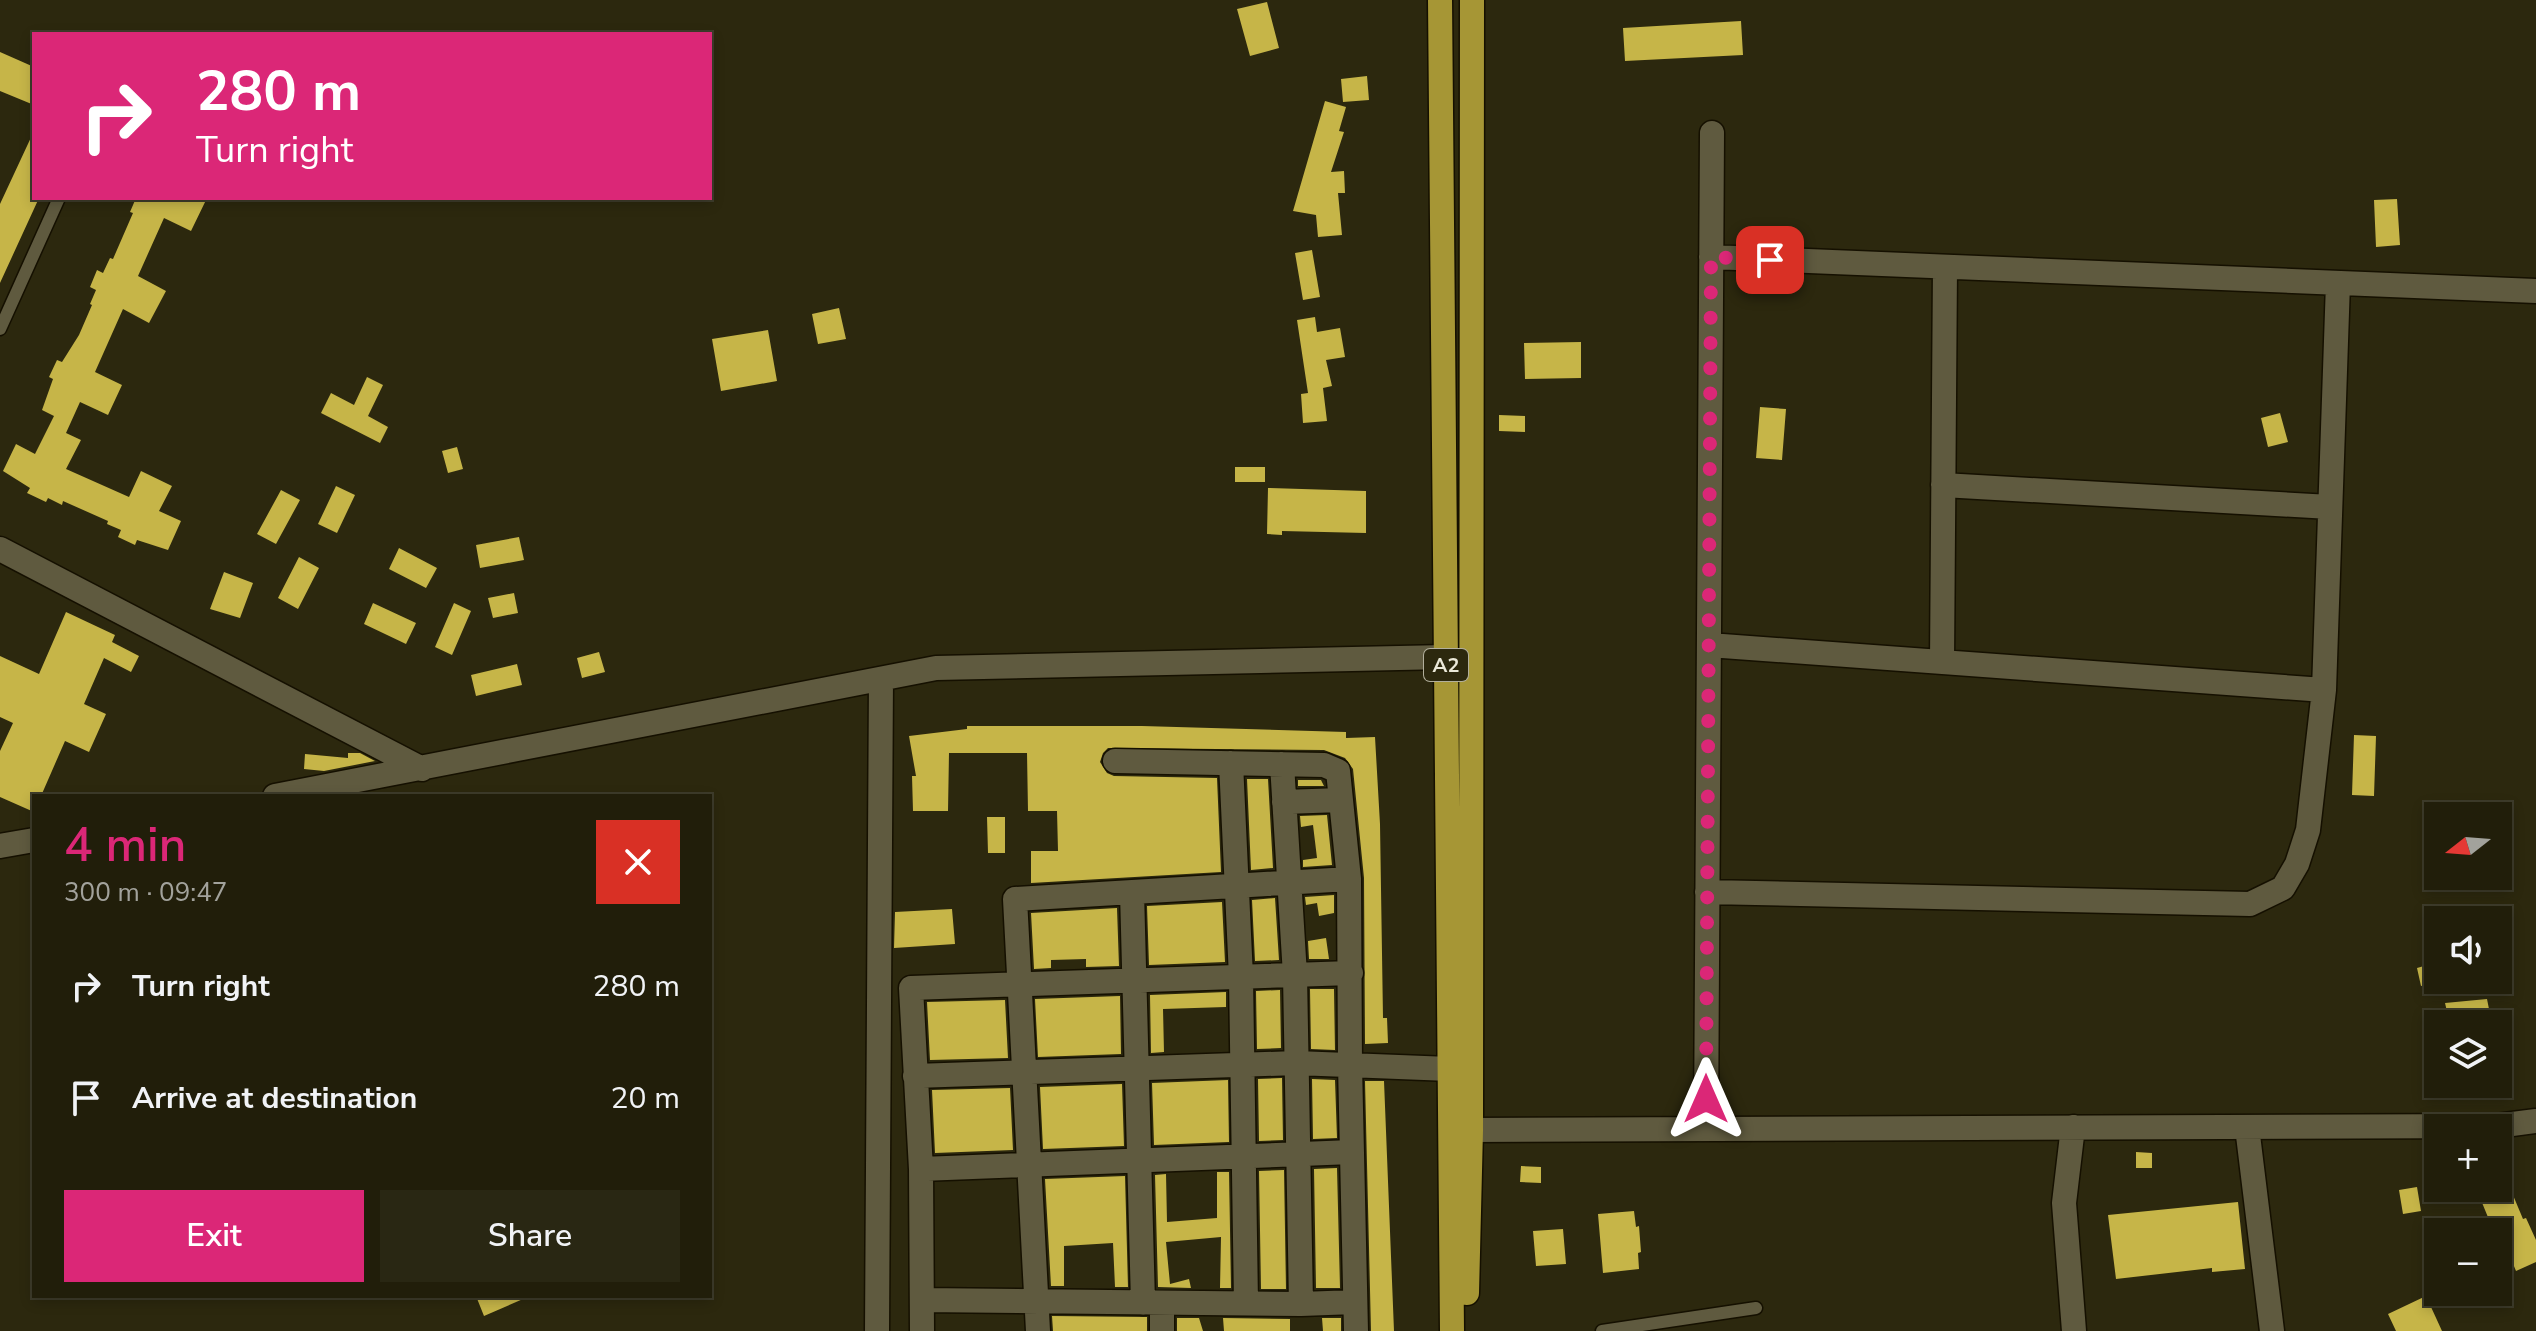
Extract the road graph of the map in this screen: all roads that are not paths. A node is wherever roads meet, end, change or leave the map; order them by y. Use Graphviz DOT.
graph roads {
  1 [pos="1440,0"];
  2 [pos="1472,0"];
  3 [pos="1712,133"];
  4 [pos="58,200"];
  5 [pos="1711,257"];
  6 [pos="1945,267"];
  7 [pos="2338,283"];
  8 [pos="2536,291"];
  9 [pos="0,329"];
  10 [pos="1943,485"];
  11 [pos="2330,507"];
  12 [pos="0,549"];
  13 [pos="1709,645"];
  14 [pos="1446,657"];
  15 [pos="1942,662"];
  16 [pos="881,679"];
  17 [pos="2324,690"];
  18 [pos="1115,761"];
  19 [pos="1231,763"];
  20 [pos="1282,764"];
  21 [pos="422,769"];
  22 [pos="286,794"];
  23 [pos="1341,800"];
  24 [pos="1284,802"];
  25 [pos="32,840"];
  26 [pos="0,846"];
  27 [pos="1349,879"];
  28 [pos="1288,883"];
  29 [pos="1236,886"];
  30 [pos="1132,892"];
  31 [pos="1707,892"];
  32 [pos="1351,973"];
  33 [pos="1295,975"];
  34 [pos="1241,977"];
  35 [pos="1134,980"];
  36 [pos="1018,983"];
  37 [pos="1296,1063"];
  38 [pos="1243,1065"];
  39 [pos="1350,1065"];
  40 [pos="1137,1069"];
  41 [pos="1450,1069"];
  42 [pos="1025,1072"];
  43 [pos="915,1076"];
  44 [pos="2536,1121"];
  45 [pos="2073,1127"];
  46 [pos="2247,1127"];
  47 [pos="1706,1129"];
  48 [pos="1471,1130"];
  49 [pos="1352,1152"];
  50 [pos="1298,1155"];
  51 [pos="1243,1157"];
  52 [pos="1140,1161"];
  53 [pos="1028,1165"];
  54 [pos="921,1169"];
  55 [pos="922,1300"];
  56 [pos="1036,1302"];
  57 [pos="1355,1302"];
  58 [pos="1152,1303"];
  59 [pos="1246,1303"];
  60 [pos="1301,1304"];
  61 [pos="1756,1308"];
  62 [pos="877,1331"];
  63 [pos="922,1331"];
  64 [pos="1038,1331"];
  65 [pos="1162,1331"];
  66 [pos="1356,1331"];
  67 [pos="1452,1331"];
  68 [pos="1466,1331"];
  69 [pos="1602,1331"];
  70 [pos="2074,1331"];
  71 [pos="2272,1331"];
  1 -- 14 [label="highway, A2"];
  2 -- 48 [label="highway, A2"];
  3 -- 5 [label="street"];
  4 -- 9 [label="lane"];
  5 -- 6 [label="street"];
  5 -- 13 [label="street"];
  6 -- 7 [label="street"];
  6 -- 10 [label="street"];
  7 -- 8 [label="street"];
  7 -- 11 [label="street"];
  10 -- 11 [label="street"];
  10 -- 15 [label="street"];
  11 -- 17 [label="street"];
  12 -- 21 [label="street"];
  13 -- 15 [label="street"];
  13 -- 31 [label="street"];
  14 -- 16 [label="street"];
  14 -- 41 [label="highway, A2"];
  15 -- 17 [label="street"];
  16 -- 21 [label="street"];
  16 -- 62 [label="street"];
  17 -- 31 [label="street"];
  18 -- 19 [label="street"];
  19 -- 20 [label="street"];
  19 -- 29 [label="street"];
  20 -- 23 [label="street"];
  20 -- 24 [label="street"];
  21 -- 22 [label="street"];
  23 -- 24 [label="street"];
  23 -- 27 [label="street"];
  24 -- 28 [label="street"];
  25 -- 26 [label="street"];
  27 -- 28 [label="street"];
  27 -- 32 [label="street"];
  28 -- 29 [label="street"];
  28 -- 33 [label="street"];
  29 -- 30 [label="street"];
  29 -- 34 [label="street"];
  30 -- 35 [label="street"];
  30 -- 36 [label="street"];
  31 -- 47 [label="street"];
  32 -- 33 [label="street"];
  32 -- 39 [label="street"];
  33 -- 34 [label="street"];
  33 -- 37 [label="street"];
  34 -- 35 [label="street"];
  34 -- 38 [label="street"];
  35 -- 36 [label="street"];
  35 -- 40 [label="street"];
  36 -- 42 [label="street"];
  36 -- 43 [label="street"];
  37 -- 38 [label="street"];
  37 -- 39 [label="street"];
  37 -- 50 [label="street"];
  38 -- 40 [label="street"];
  38 -- 51 [label="street"];
  39 -- 41 [label="street"];
  39 -- 49 [label="street"];
  40 -- 42 [label="street"];
  40 -- 52 [label="street"];
  41 -- 67 [label="highway, A2"];
  42 -- 43 [label="street"];
  42 -- 53 [label="street"];
  43 -- 54 [label="street"];
  44 -- 46 [label="street"];
  45 -- 46 [label="street"];
  45 -- 47 [label="street"];
  45 -- 70 [label="street"];
  46 -- 71 [label="street"];
  47 -- 48 [label="street"];
  48 -- 68 [label="highway, A2"];
  49 -- 50 [label="street"];
  49 -- 57 [label="street"];
  50 -- 51 [label="street"];
  50 -- 60 [label="street"];
  51 -- 52 [label="street"];
  51 -- 59 [label="street"];
  52 -- 53 [label="street"];
  52 -- 58 [label="street"];
  53 -- 54 [label="street"];
  53 -- 56 [label="street"];
  54 -- 55 [label="street"];
  55 -- 56 [label="street"];
  55 -- 63 [label="street"];
  56 -- 58 [label="street"];
  56 -- 64 [label="street"];
  57 -- 60 [label="street"];
  57 -- 66 [label="street"];
  58 -- 59 [label="street"];
  58 -- 65 [label="street"];
  59 -- 60 [label="street"];
  61 -- 69 [label="lane"];
}
